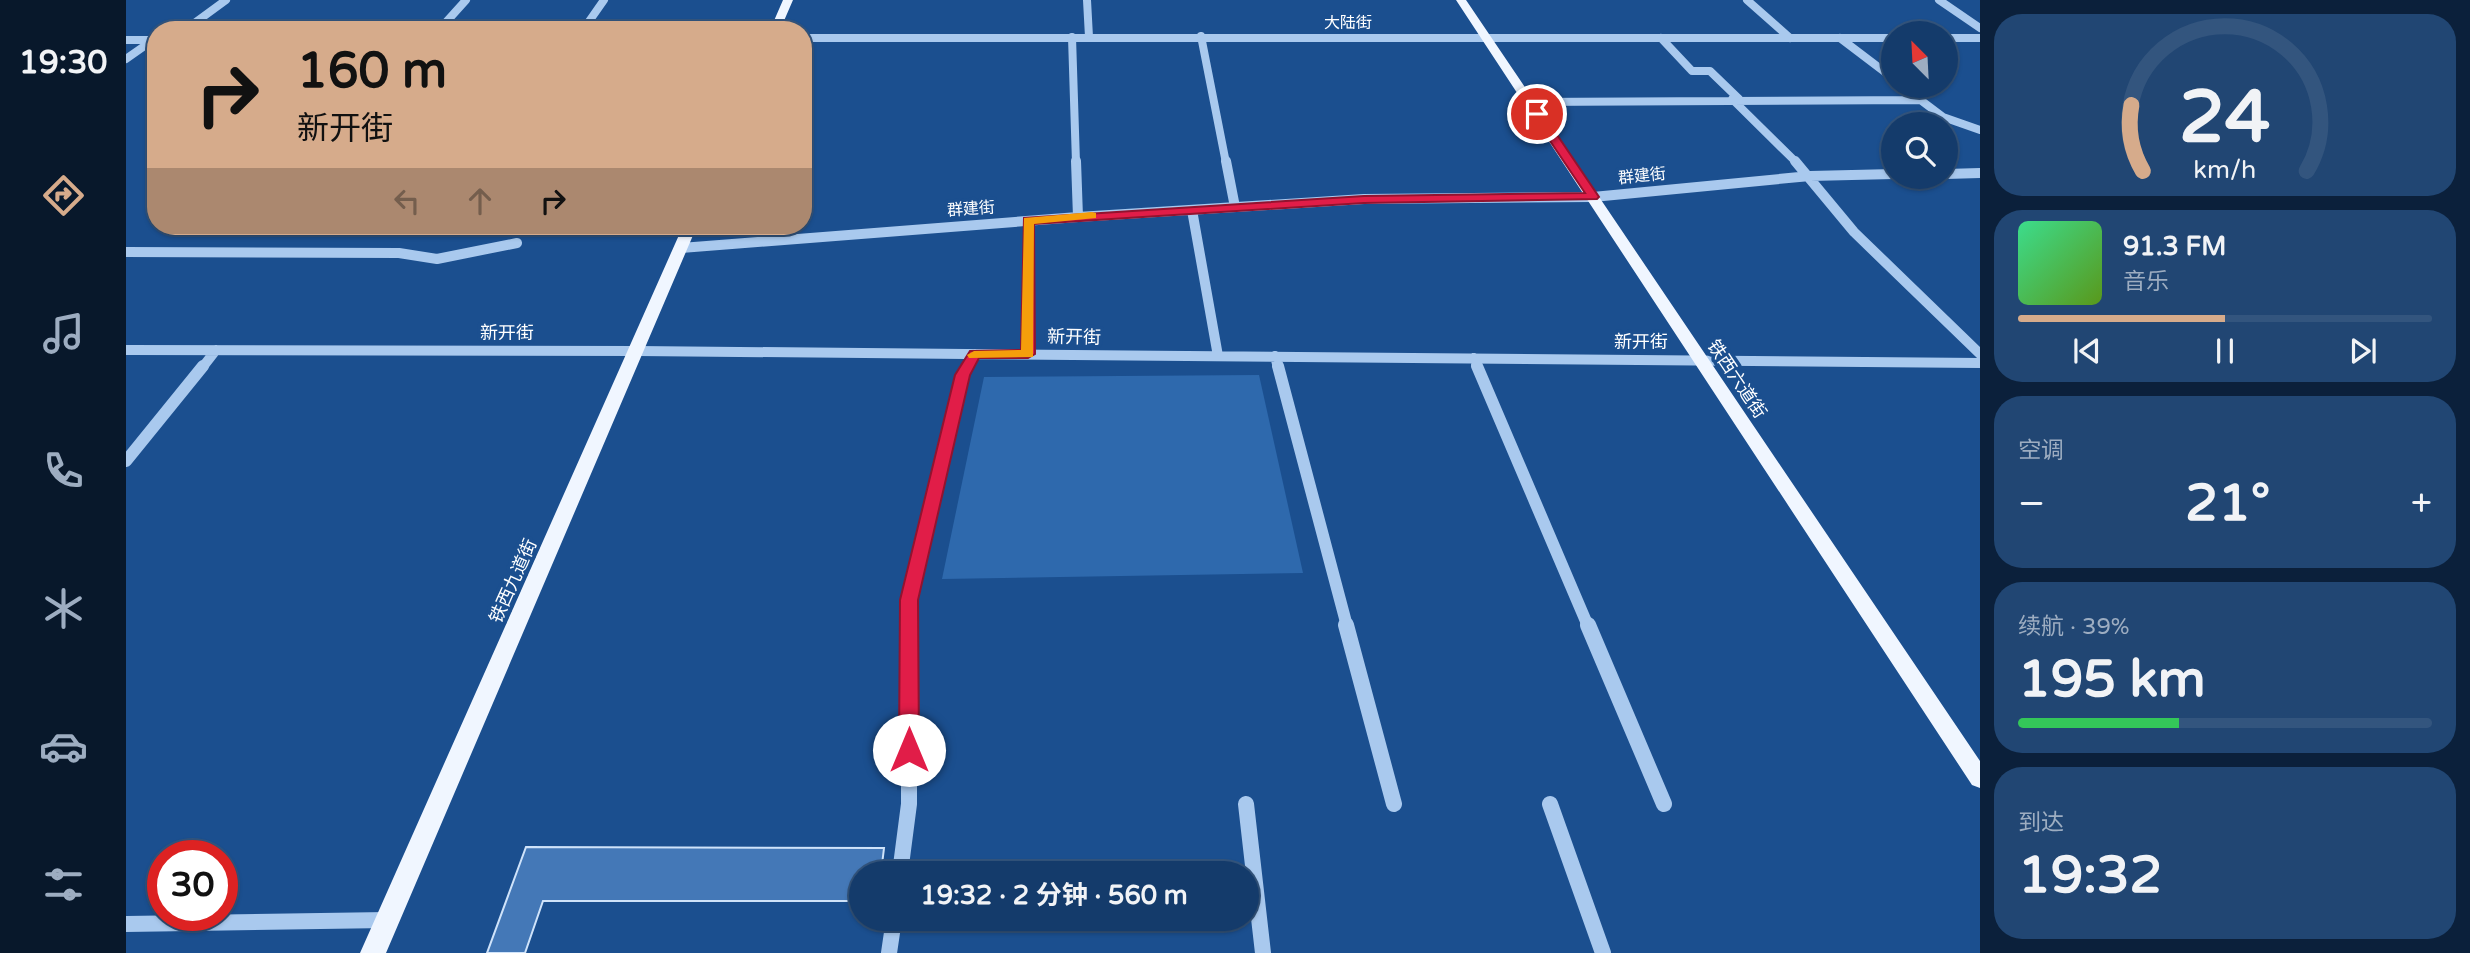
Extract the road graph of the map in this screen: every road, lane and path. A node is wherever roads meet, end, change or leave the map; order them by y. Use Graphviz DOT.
graph roads {
  1 [pos="226,0"];
  2 [pos="466,0"];
  3 [pos="604,0"];
  4 [pos="788,0"];
  5 [pos="1087,0"];
  6 [pos="1461,0"];
  7 [pos="1747,0"];
  8 [pos="1939,0"];
  9 [pos="197,21"];
  10 [pos="447,21"];
  11 [pos="589,21"];
  12 [pos="779,21"];
  13 [pos="1980,28"];
  14 [pos="1201,36"];
  15 [pos="1072,37"];
  16 [pos="1089,37"];
  17 [pos="812,38"];
  18 [pos="1486,38"];
  19 [pos="1661,38"];
  20 [pos="1790,38"];
  21 [pos="1840,38"];
  22 [pos="1881,38"];
  23 [pos="1958,38"];
  24 [pos="1980,38"];
  25 [pos="126,40"];
  26 [pos="147,40"];
  27 [pos="147,45"];
  28 [pos="126,59"];
  29 [pos="1881,69"];
  30 [pos="1917,98"];
  31 [pos="1736,99"];
  32 [pos="1920,100"];
  33 [pos="1529,102"];
  34 [pos="1980,130"];
  35 [pos="1980,173"];
  36 [pos="1881,174"];
  37 [pos="1958,174"];
  38 [pos="1810,176"];
  39 [pos="1593,197"];
  40 [pos="1234,207"];
  41 [pos="1192,210"];
  42 [pos="1078,217"];
  43 [pos="1028,220"];
  44 [pos="686,235"];
  45 [pos="517,243"];
  46 [pos="681,248"];
  47 [pos="126,252"];
  48 [pos="126,350"];
  49 [pos="216,350"];
  50 [pos="638,351"];
  51 [pos="975,354"];
  52 [pos="1028,354"];
  53 [pos="1980,354"];
  54 [pos="1218,356"];
  55 [pos="1275,356"];
  56 [pos="1474,358"];
  57 [pos="1702,360"];
  58 [pos="1980,363"];
  59 [pos="126,461"];
  60 [pos="1972,755"];
  61 [pos="1980,779"];
  62 [pos="1246,804"];
  63 [pos="1394,804"];
  64 [pos="1550,804"];
  65 [pos="1664,804"];
  66 [pos="902,861"];
  67 [pos="387,920"];
  68 [pos="126,924"];
  69 [pos="892,931"];
  70 [pos="373,953"];
  71 [pos="889,953"];
  72 [pos="1263,953"];
  73 [pos="1603,953"];
  1 -- 9 [label="street"];
  2 -- 10 [label="street"];
  3 -- 11 [label="street"];
  4 -- 12 [label="main road"];
  5 -- 16 [label="street"];
  6 -- 18 [label="main road, 铁西六道街"];
  7 -- 20 [label="street"];
  8 -- 13 [label="street"];
  14 -- 16 [label="street, 大陆街"];
  14 -- 18 [label="street, 大陆街"];
  14 -- 40 [label="street"];
  15 -- 16 [label="street, 大陆街"];
  15 -- 17 [label="street, 大陆街"];
  15 -- 42 [label="street"];
  18 -- 19 [label="street, 大陆街"];
  18 -- 33 [label="main road, 铁西六道街"];
  19 -- 20 [label="street, 大陆街"];
  19 -- 31 [label="street"];
  20 -- 21 [label="street, 大陆街"];
  21 -- 22 [label="street, 大陆街"];
  21 -- 29 [label="street"];
  23 -- 24 [label="street"];
  25 -- 26 [label="street"];
  27 -- 28 [label="street"];
  30 -- 32 [label="street"];
  31 -- 32 [label="street"];
  31 -- 33 [label="street"];
  31 -- 38 [label="street"];
  32 -- 34 [label="street"];
  33 -- 39 [label="main road, 铁西六道街"];
  35 -- 37 [label="street"];
  36 -- 38 [label="street, 群建街"];
  38 -- 39 [label="street, 群建街"];
  38 -- 53 [label="street"];
  39 -- 40 [label="street, 群建街"];
  39 -- 57 [label="main road, 铁西六道街"];
  40 -- 41 [label="street, 群建街"];
  41 -- 42 [label="street, 群建街"];
  41 -- 54 [label="street"];
  42 -- 43 [label="street, 群建街"];
  43 -- 46 [label="street, 群建街"];
  43 -- 52 [label="street"];
  44 -- 46 [label="main road, 铁西九道街"];
  45 -- 47 [label="street"];
  46 -- 50 [label="main road, 铁西九道街"];
  48 -- 49 [label="street, 新开街"];
  49 -- 50 [label="street, 新开街"];
  49 -- 59 [label="street"];
  50 -- 51 [label="street, 新开街"];
  50 -- 67 [label="main road, 铁西九道街"];
  51 -- 52 [label="street, 新开街"];
  51 -- 66 [label="street"];
  52 -- 54 [label="street, 新开街"];
  54 -- 55 [label="street, 新开街"];
  55 -- 56 [label="street, 新开街"];
  55 -- 63 [label="street"];
  56 -- 57 [label="street, 新开街"];
  56 -- 65 [label="street"];
  57 -- 58 [label="street, 新开街"];
  57 -- 60 [label="main road, 铁西六道街"];
  60 -- 61 [label="main road, 铁西六道街"];
  62 -- 72 [label="street"];
  64 -- 73 [label="street"];
  67 -- 68 [label="street"];
  67 -- 70 [label="main road, 铁西九道街"];
  69 -- 71 [label="street"];
}
